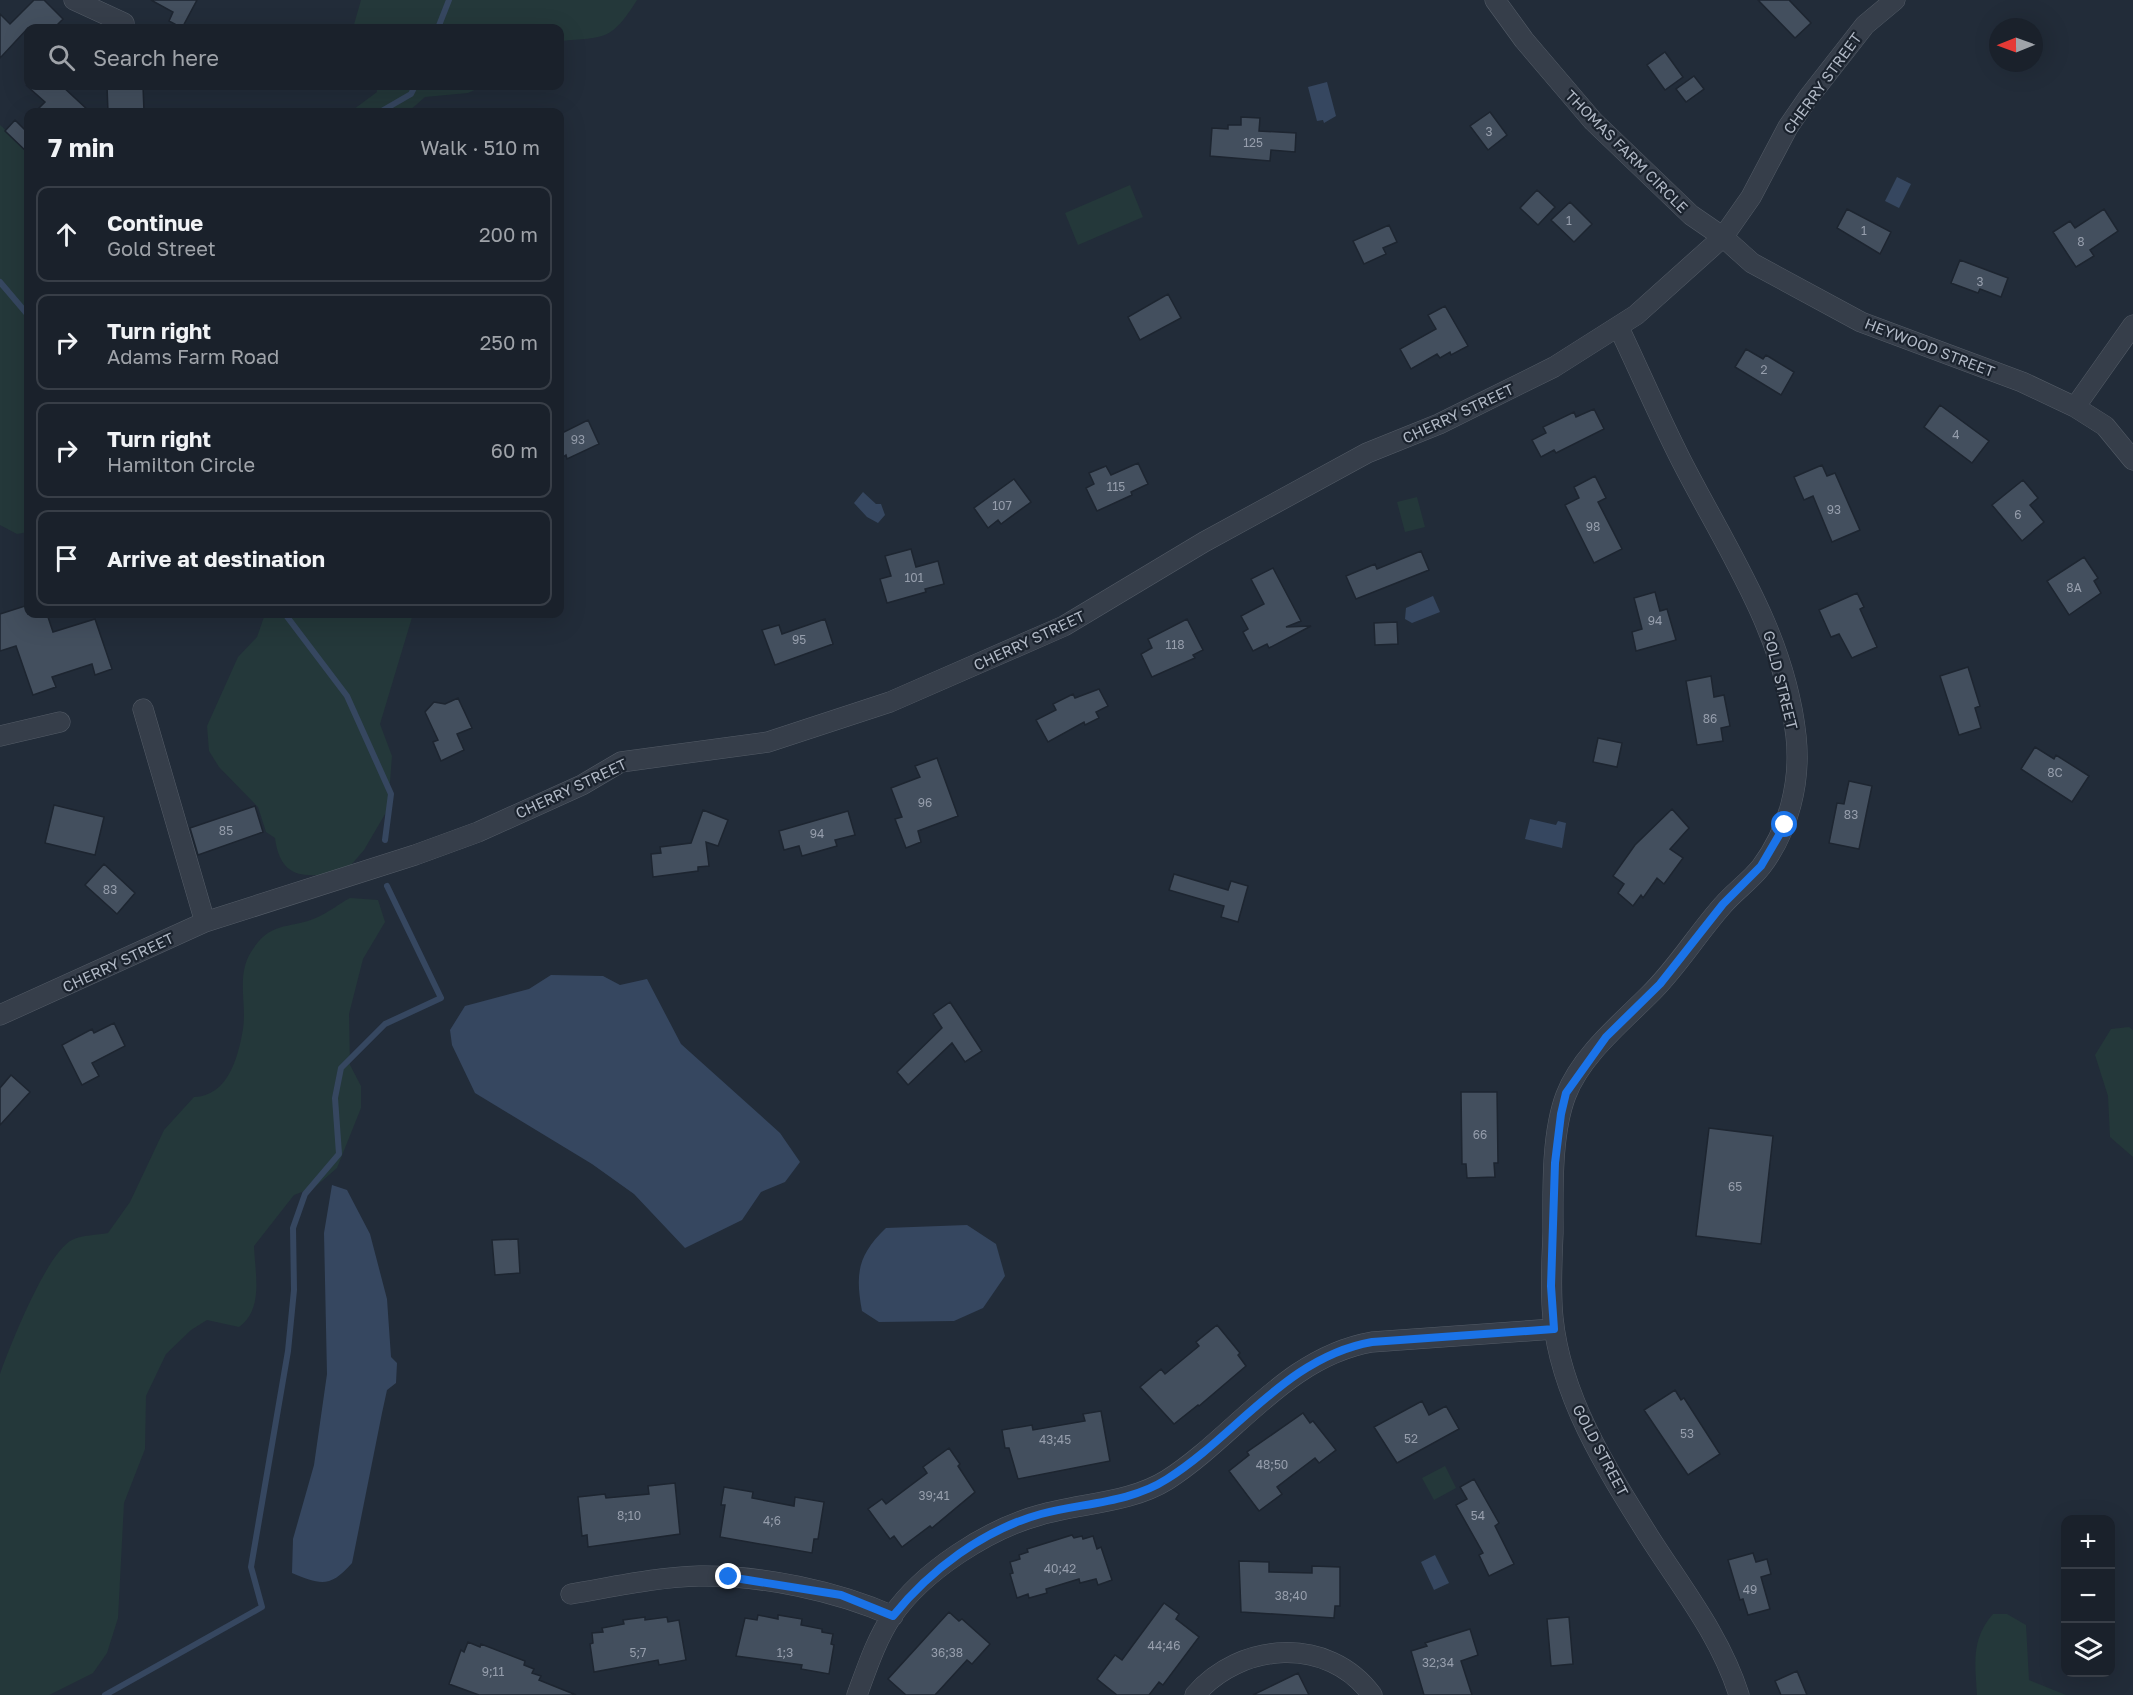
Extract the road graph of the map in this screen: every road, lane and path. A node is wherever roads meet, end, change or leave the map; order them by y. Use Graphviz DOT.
graph roads {
  1 [pos="74,0"];
  2 [pos="1495,0"];
  3 [pos="1895,0"];
  4 [pos="124,23"];
  5 [pos="1723,237"];
  6 [pos="2133,325"];
  7 [pos="1619,328"];
  8 [pos="2075,407"];
  9 [pos="2133,460"];
  10 [pos="143,709"];
  11 [pos="60,722"];
  12 [pos="0,735"];
  13 [pos="205,922"];
  14 [pos="0,1015"];
  15 [pos="1554,1329"];
  16 [pos="571,1594"];
  17 [pos="893,1616"];
  18 [pos="857,1695"];
  19 [pos="1195,1695"];
  20 [pos="1371,1695"];
  21 [pos="1739,1695"];
  1 -- 4 [label="street"];
  2 -- 5 [label="street, THOMAS FARM CIRCLE"];
  3 -- 5 [label="street, CHERRY STREET"];
  5 -- 7 [label="street, CHERRY STREET"];
  5 -- 8 [label="street, HEYWOOD STREET"];
  6 -- 8 [label="street"];
  7 -- 13 [label="street, CHERRY STREET"];
  7 -- 15 [label="street, GOLD STREET"];
  8 -- 9 [label="street, HEYWOOD STREET"];
  10 -- 13 [label="street"];
  11 -- 12 [label="street"];
  13 -- 14 [label="street, CHERRY STREET"];
  15 -- 17 [label="street"];
  15 -- 21 [label="street, GOLD STREET"];
  16 -- 17 [label="street"];
  17 -- 18 [label="street"];
  19 -- 20 [label="street"];
}
